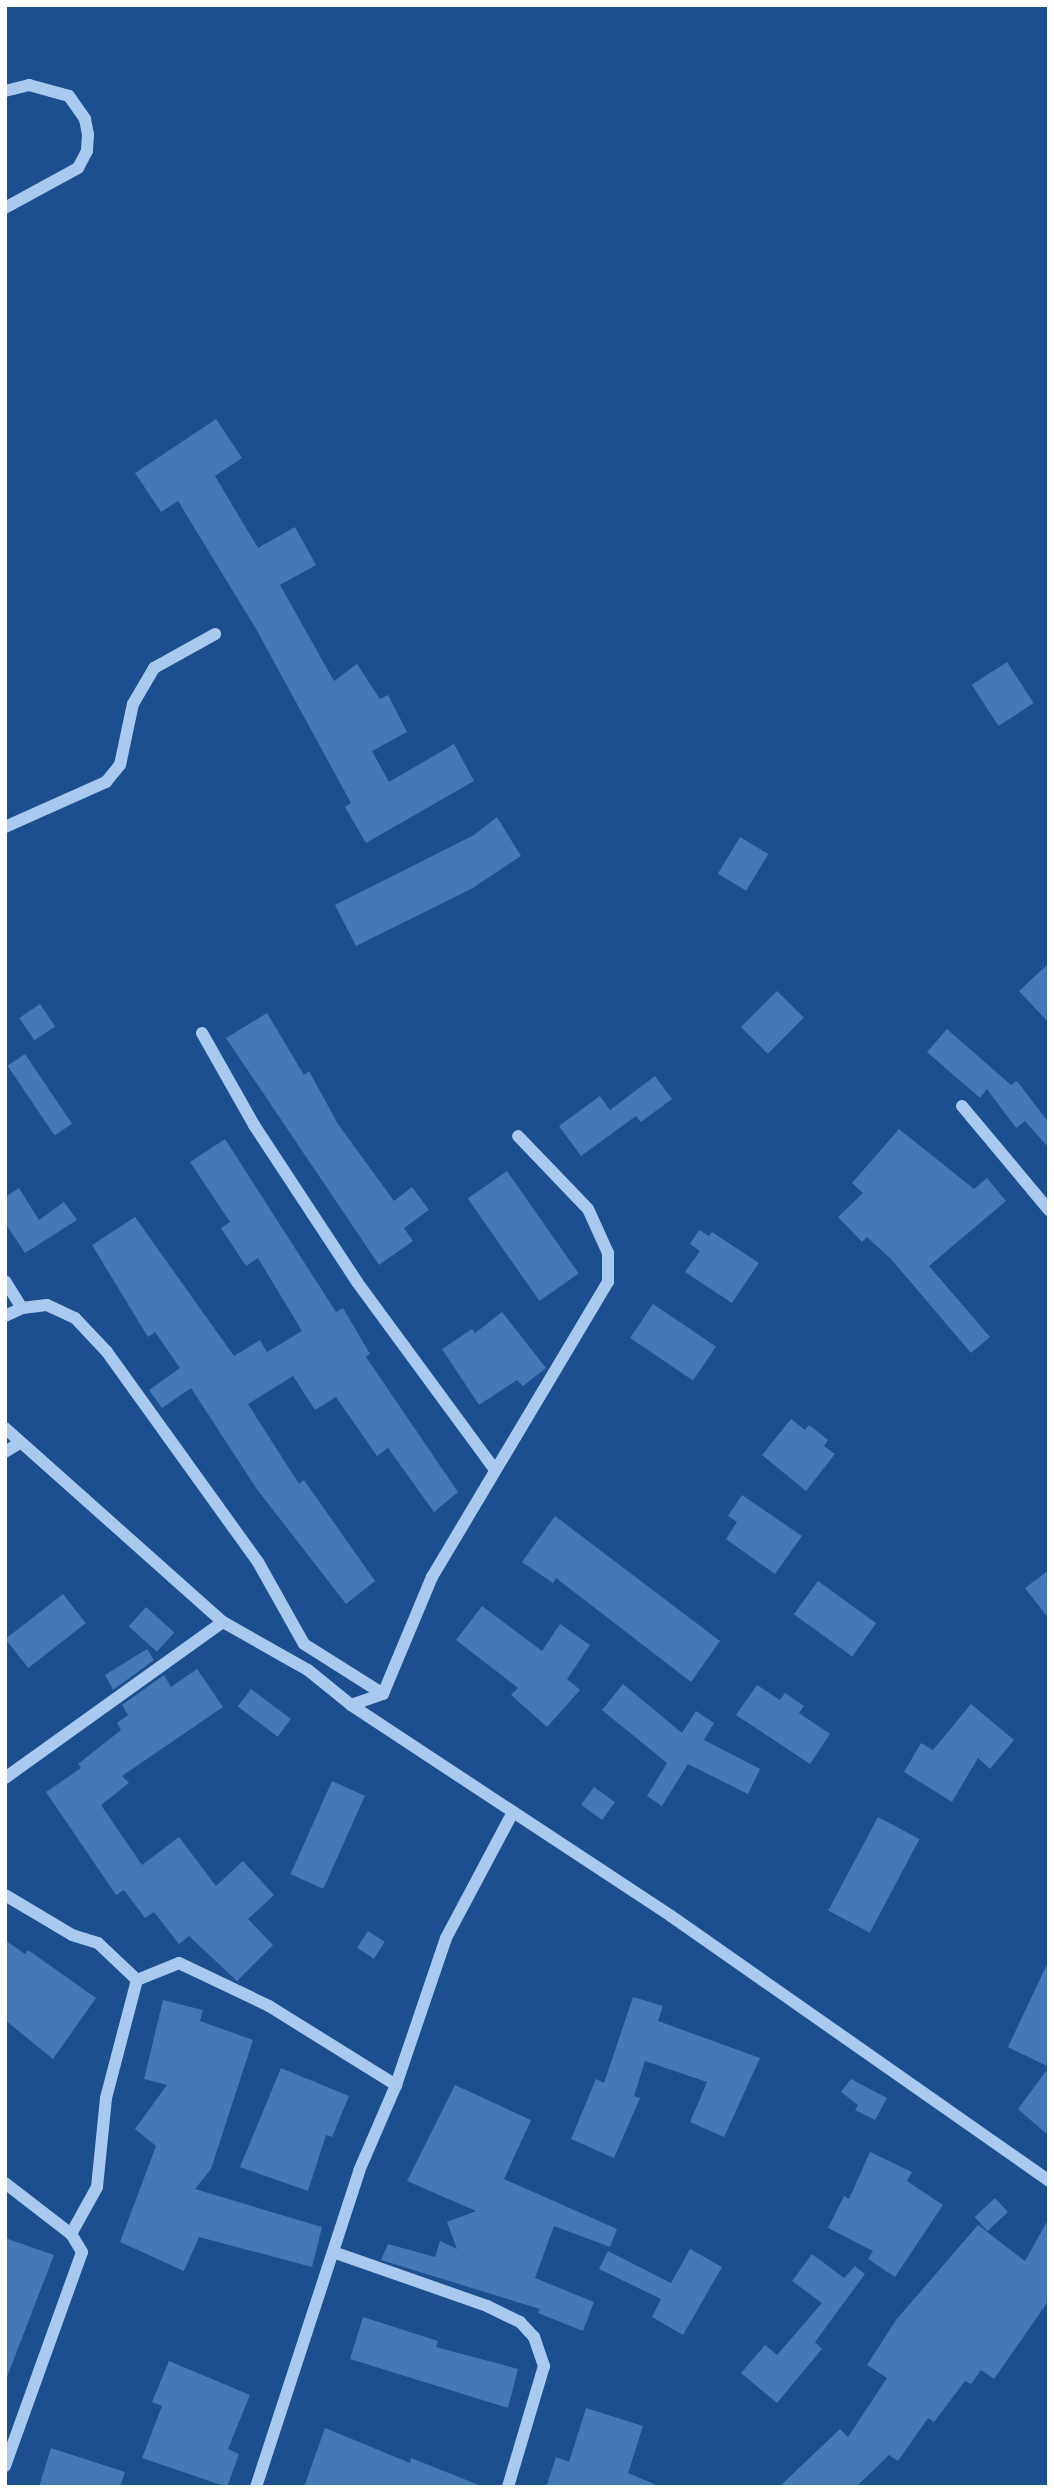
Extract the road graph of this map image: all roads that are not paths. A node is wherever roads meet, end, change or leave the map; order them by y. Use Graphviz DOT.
graph roads {
  1 [pos="5,91"];
  2 [pos="5,208"];
  3 [pos="215,634"];
  4 [pos="5,827"];
  5 [pos="202,1033"];
  6 [pos="962,1107"];
  7 [pos="518,1136"];
  8 [pos="1049,1210"];
  9 [pos="5,1281"];
  10 [pos="22,1308"];
  11 [pos="5,1316"];
  12 [pos="5,1428"];
  13 [pos="18,1444"];
  14 [pos="5,1452"];
  15 [pos="495,1470"];
  16 [pos="223,1622"];
  17 [pos="383,1694"];
  18 [pos="351,1705"];
  19 [pos="5,1778"];
  20 [pos="512,1814"];
  21 [pos="5,1895"];
  22 [pos="137,1980"];
  23 [pos="396,2085"];
  24 [pos="1049,2181"];
  25 [pos="5,2183"];
  26 [pos="71,2234"];
  27 [pos="333,2252"];
  28 [pos="5,2466"];
  29 [pos="256,2487"];
  30 [pos="508,2487"];
  1 -- 2 [label="street"];
  3 -- 4 [label="street"];
  5 -- 15 [label="street"];
  6 -- 8 [label="street"];
  7 -- 15 [label="street"];
  9 -- 10 [label="street"];
  10 -- 11 [label="street"];
  10 -- 17 [label="street"];
  12 -- 13 [label="street"];
  13 -- 14 [label="street"];
  13 -- 16 [label="street"];
  15 -- 17 [label="street"];
  16 -- 18 [label="street"];
  16 -- 19 [label="street"];
  17 -- 18 [label="street"];
  18 -- 20 [label="street"];
  20 -- 23 [label="street"];
  20 -- 24 [label="street"];
  21 -- 22 [label="street"];
  22 -- 23 [label="street"];
  22 -- 26 [label="street"];
  23 -- 27 [label="street"];
  25 -- 26 [label="street"];
  26 -- 28 [label="street"];
  27 -- 29 [label="street"];
  27 -- 30 [label="street"];
}
